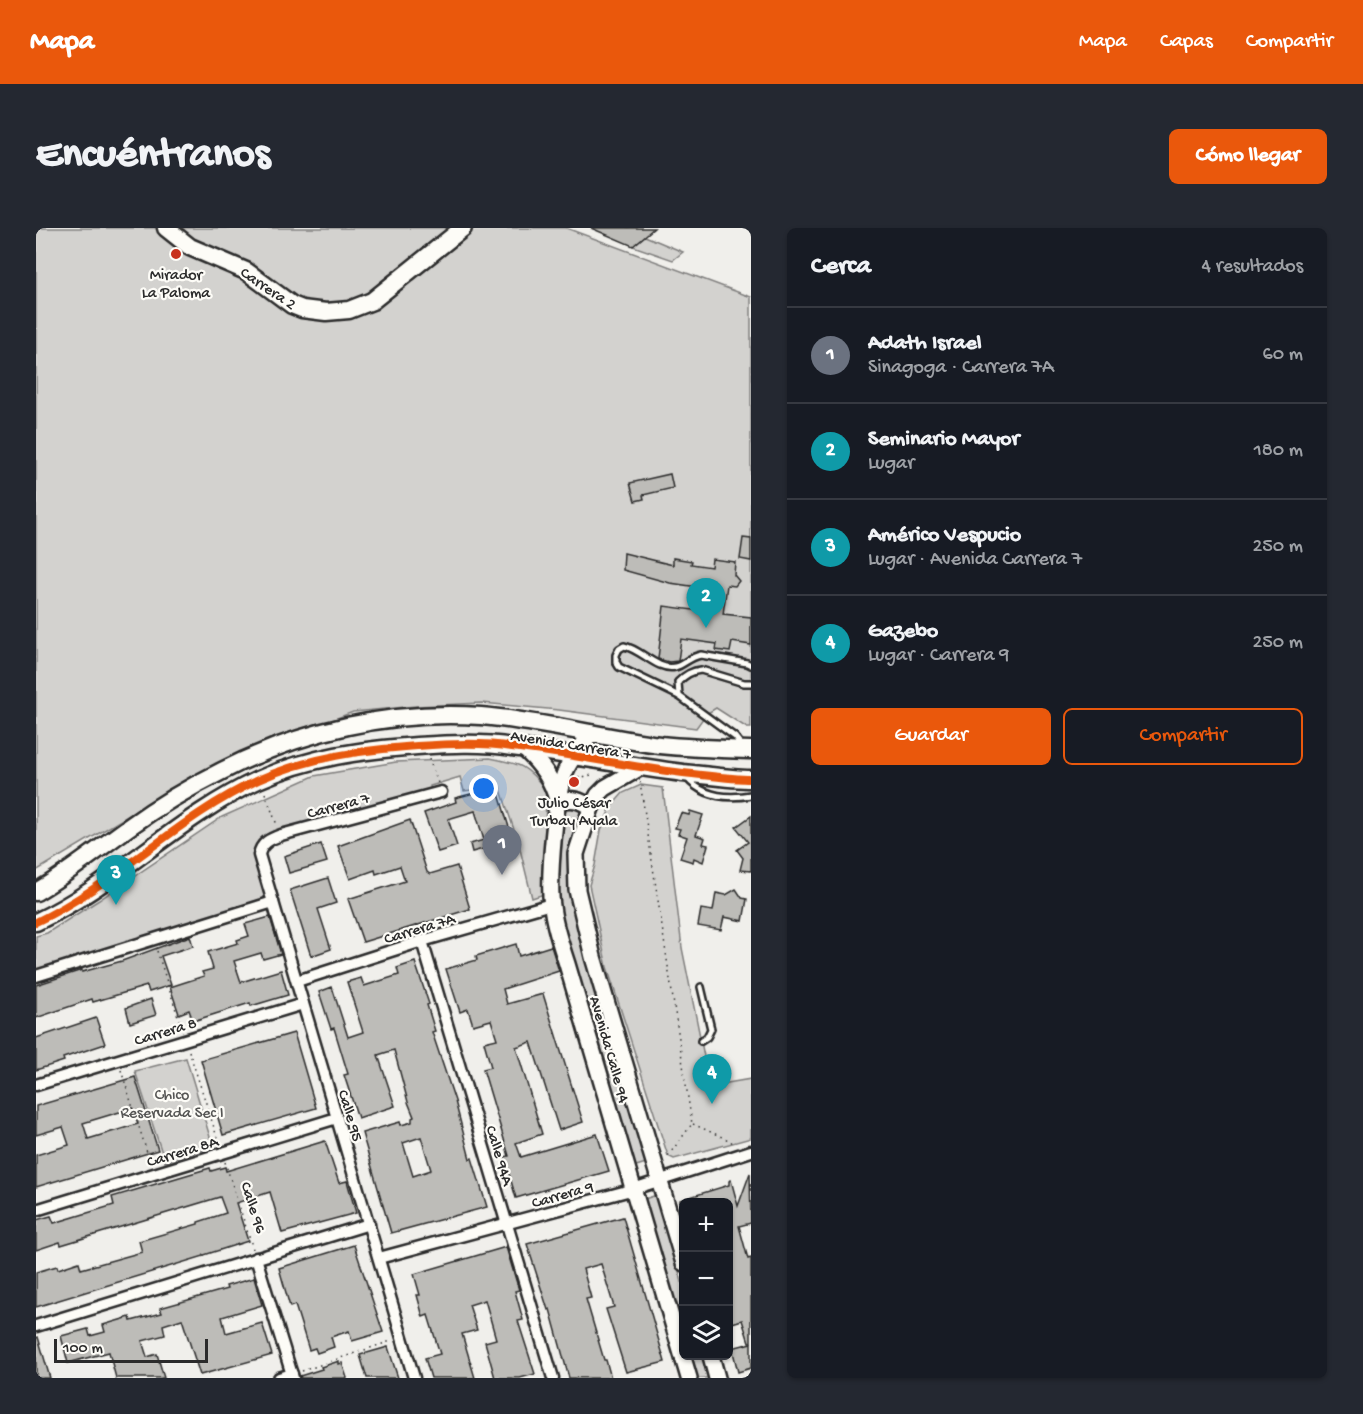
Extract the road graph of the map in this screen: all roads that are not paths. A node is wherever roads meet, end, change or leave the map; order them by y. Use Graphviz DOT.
graph roads {
  1 [pos="166,228"];
  2 [pos="463,228"];
  3 [pos="751,665"];
  4 [pos="751,683"];
  5 [pos="680,696"];
  6 [pos="592,733"];
  7 [pos="525,749"];
  8 [pos="748,750"];
  9 [pos="574,757"];
  10 [pos="682,772"];
  11 [pos="641,774"];
  12 [pos="751,778"];
  13 [pos="441,792"];
  14 [pos="751,795"];
  15 [pos="558,801"];
  16 [pos="591,808"];
  17 [pos="261,862"];
  18 [pos="36,892"];
  19 [pos="273,902"];
  20 [pos="551,904"];
  21 [pos="36,922"];
  22 [pos="422,941"];
  23 [pos="36,976"];
  24 [pos="297,981"];
  25 [pos="701,987"];
  26 [pos="303,1004"];
  27 [pos="701,1041"];
  28 [pos="36,1085"];
  29 [pos="337,1118"];
  30 [pos="751,1151"];
  31 [pos="659,1180"];
  32 [pos="632,1189"];
  33 [pos="36,1210"];
  34 [pos="369,1224"];
  35 [pos="507,1225"];
  36 [pos="681,1252"];
  37 [pos="256,1258"];
  38 [pos="380,1258"];
  39 [pos="36,1326"];
  40 [pos="712,1360"];
  41 [pos="293,1376"];
  42 [pos="279,1378"];
  43 [pos="414,1378"];
  44 [pos="553,1378"];
  45 [pos="689,1378"];
  46 [pos="717,1378"];
  1 -- 2 [label="main road, Carrera 2"];
  3 -- 5 [label="lane"];
  4 -- 5 [label="lane"];
  5 -- 8 [label="lane"];
  6 -- 8 [label="main road, Avenida Carrera 7"];
  6 -- 9 [label="main road, Avenida Calle 94"];
  6 -- 18 [label="main road, Avenida Carrera 7"];
  7 -- 9 [label="main road, Avenida Carrera 7"];
  7 -- 15 [label="main road"];
  7 -- 21 [label="main road, Avenida Carrera 7"];
  9 -- 11 [label="main road, Avenida Carrera 7"];
  9 -- 15 [label="main road, Avenida Calle 94"];
  10 -- 11 [label="main road, Avenida Carrera 7"];
  10 -- 12 [label="main road, Avenida Carrera 7"];
  10 -- 14 [label="lane"];
  11 -- 16 [label="main road, Avenida Calle 94"];
  13 -- 17 [label="street, Carrera 7"];
  15 -- 16 [label="main road"];
  15 -- 20 [label="main road, Avenida Calle 94"];
  16 -- 31 [label="main road, Avenida Calle 94"];
  17 -- 19 [label="street, Calle 95"];
  19 -- 23 [label="street"];
  19 -- 24 [label="street, Calle 95"];
  20 -- 22 [label="street, Carrera 7A"];
  20 -- 32 [label="main road, Avenida Calle 94"];
  22 -- 24 [label="street, Carrera 7A"];
  22 -- 35 [label="street, Calle 94A"];
  24 -- 26 [label="street, Calle 95"];
  25 -- 27 [label="lane"];
  26 -- 28 [label="street, Carrera 8"];
  26 -- 29 [label="street, Calle 95"];
  29 -- 33 [label="street, Carrera 8A"];
  29 -- 34 [label="street, Calle 95"];
  30 -- 31 [label="street, Carrera 9"];
  31 -- 32 [label="street, Carrera 9"];
  31 -- 36 [label="main road, Avenida Calle 94"];
  32 -- 35 [label="street, Carrera 9"];
  32 -- 45 [label="main road, Avenida Calle 94"];
  34 -- 37 [label="street"];
  34 -- 38 [label="street, Calle 95"];
  35 -- 38 [label="street, Carrera 9"];
  35 -- 44 [label="street, Calle 94A"];
  37 -- 39 [label="street"];
  37 -- 41 [label="street, Calle 96"];
  38 -- 43 [label="street, Calle 95"];
  40 -- 46 [label="main road"];
  41 -- 42 [label="street"];
}
